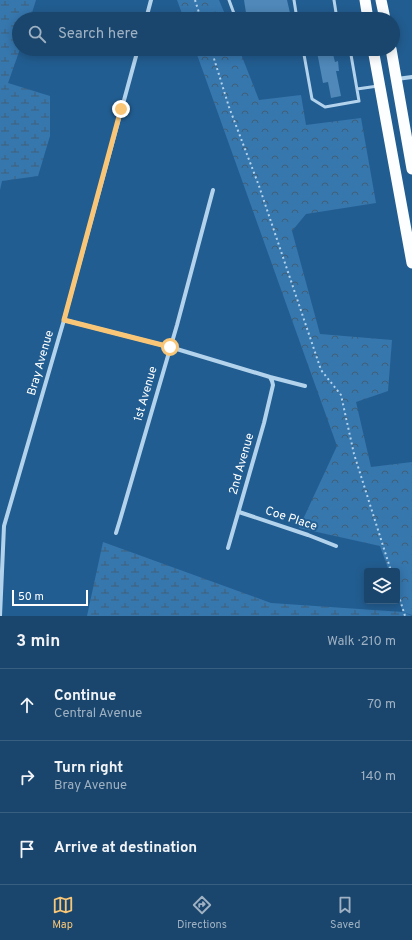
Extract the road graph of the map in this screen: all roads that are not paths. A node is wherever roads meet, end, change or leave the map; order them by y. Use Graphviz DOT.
graph roads {
  1 [pos="151,0"];
  2 [pos="229,0"];
  3 [pos="294,0"];
  4 [pos="334,0"];
  5 [pos="364,0"];
  6 [pos="382,0"];
  7 [pos="148,12"];
  8 [pos="233,12"];
  9 [pos="297,12"];
  10 [pos="336,12"];
  11 [pos="367,12"];
  12 [pos="384,12"];
  13 [pos="136,56"];
  14 [pos="304,56"];
  15 [pos="351,56"];
  16 [pos="374,56"];
  17 [pos="392,56"];
  18 [pos="412,76"];
  19 [pos="396,79"];
  20 [pos="380,86"];
  21 [pos="357,90"];
  22 [pos="412,169"];
  23 [pos="213,190"];
  24 [pos="412,263"];
  25 [pos="64,320"];
  26 [pos="170,347"];
  27 [pos="270,377"];
  28 [pos="305,386"];
  29 [pos="239,512"];
  30 [pos="116,533"];
  31 [pos="336,546"];
  32 [pos="228,548"];
  33 [pos="1,602"];
  34 [pos="0,616"];
  1 -- 7 [label="street"];
  2 -- 8 [label="lane"];
  3 -- 9 [label="lane"];
  4 -- 10 [label="lane"];
  5 -- 11 [label="highway"];
  6 -- 12 [label="highway"];
  13 -- 25 [label="street, Bray Avenue"];
  14 -- 21 [label="lane"];
  15 -- 21 [label="lane"];
  16 -- 20 [label="highway"];
  17 -- 19 [label="highway"];
  18 -- 19 [label="street"];
  19 -- 22 [label="highway"];
  20 -- 21 [label="lane"];
  20 -- 24 [label="highway"];
  23 -- 26 [label="street, 1st Avenue"];
  25 -- 26 [label="street"];
  25 -- 33 [label="street, Bray Avenue"];
  26 -- 27 [label="street"];
  26 -- 30 [label="street, 1st Avenue"];
  27 -- 28 [label="street"];
  27 -- 29 [label="street, 2nd Avenue"];
  29 -- 31 [label="street, Coe Place"];
  29 -- 32 [label="street, 2nd Avenue"];
  33 -- 34 [label="street, Bray Avenue"];
}
